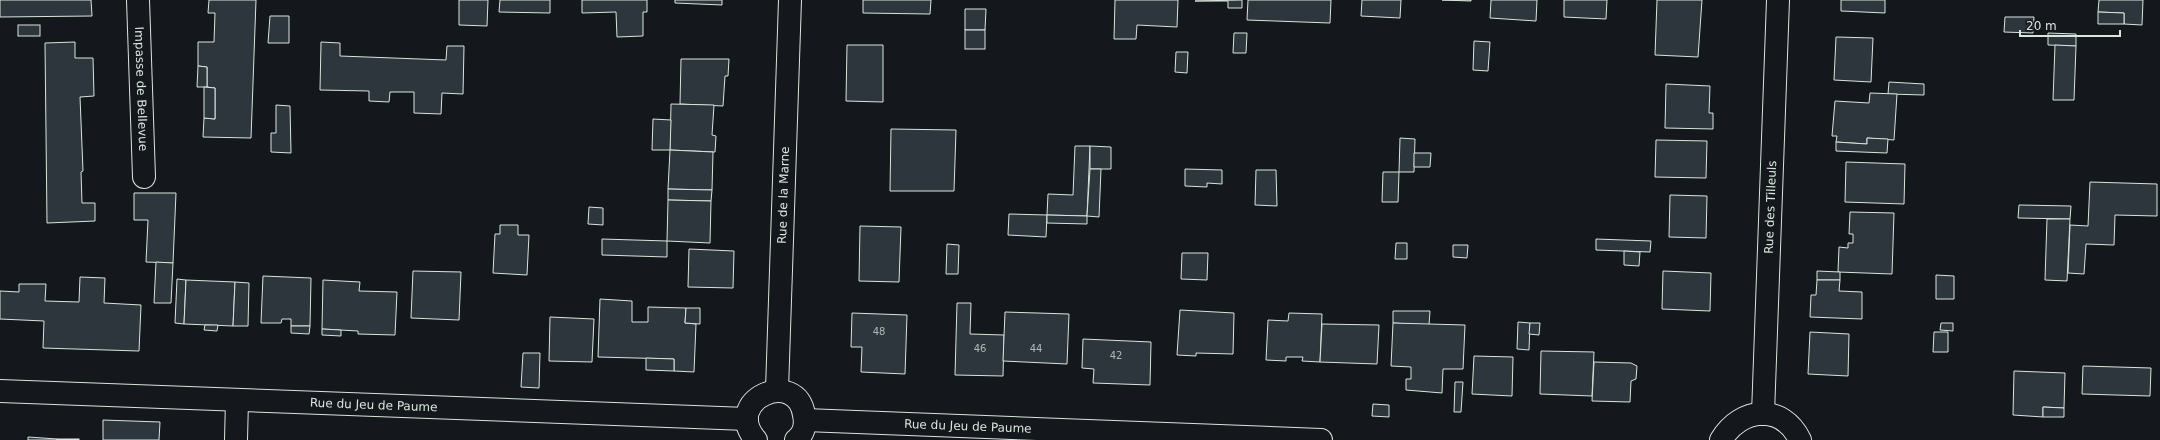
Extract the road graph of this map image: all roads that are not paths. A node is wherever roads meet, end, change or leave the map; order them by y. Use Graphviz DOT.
graph roads {
  1 [pos="138,0"];
  2 [pos="790,0"];
  3 [pos="1778,0"];
  4 [pos="144,177"];
  5 [pos="777,390"];
  6 [pos="0,391"];
  7 [pos="237,400"];
  8 [pos="1763,414"];
  9 [pos="747,419"];
  10 [pos="805,420"];
  11 [pos="236,440"];
  12 [pos="756,440"];
  13 [pos="796,440"];
  14 [pos="1321,440"];
  15 [pos="1721,440"];
  16 [pos="1800,440"];
  1 -- 4 [label="street, Impasse de Bellevue"];
  2 -- 5 [label="street, Rue de la Marne"];
  3 -- 8 [label="street, Rue des Tilleuls"];
  5 -- 9 [label="street"];
  5 -- 10 [label="street"];
  6 -- 7 [label="street, Rue du Jeu de Paume"];
  7 -- 9 [label="street, Rue du Jeu de Paume"];
  7 -- 11 [label="street"];
  8 -- 15 [label="street"];
  8 -- 16 [label="street"];
  9 -- 12 [label="street"];
  10 -- 13 [label="street"];
  10 -- 14 [label="street, Rue du Jeu de Paume"];
}
